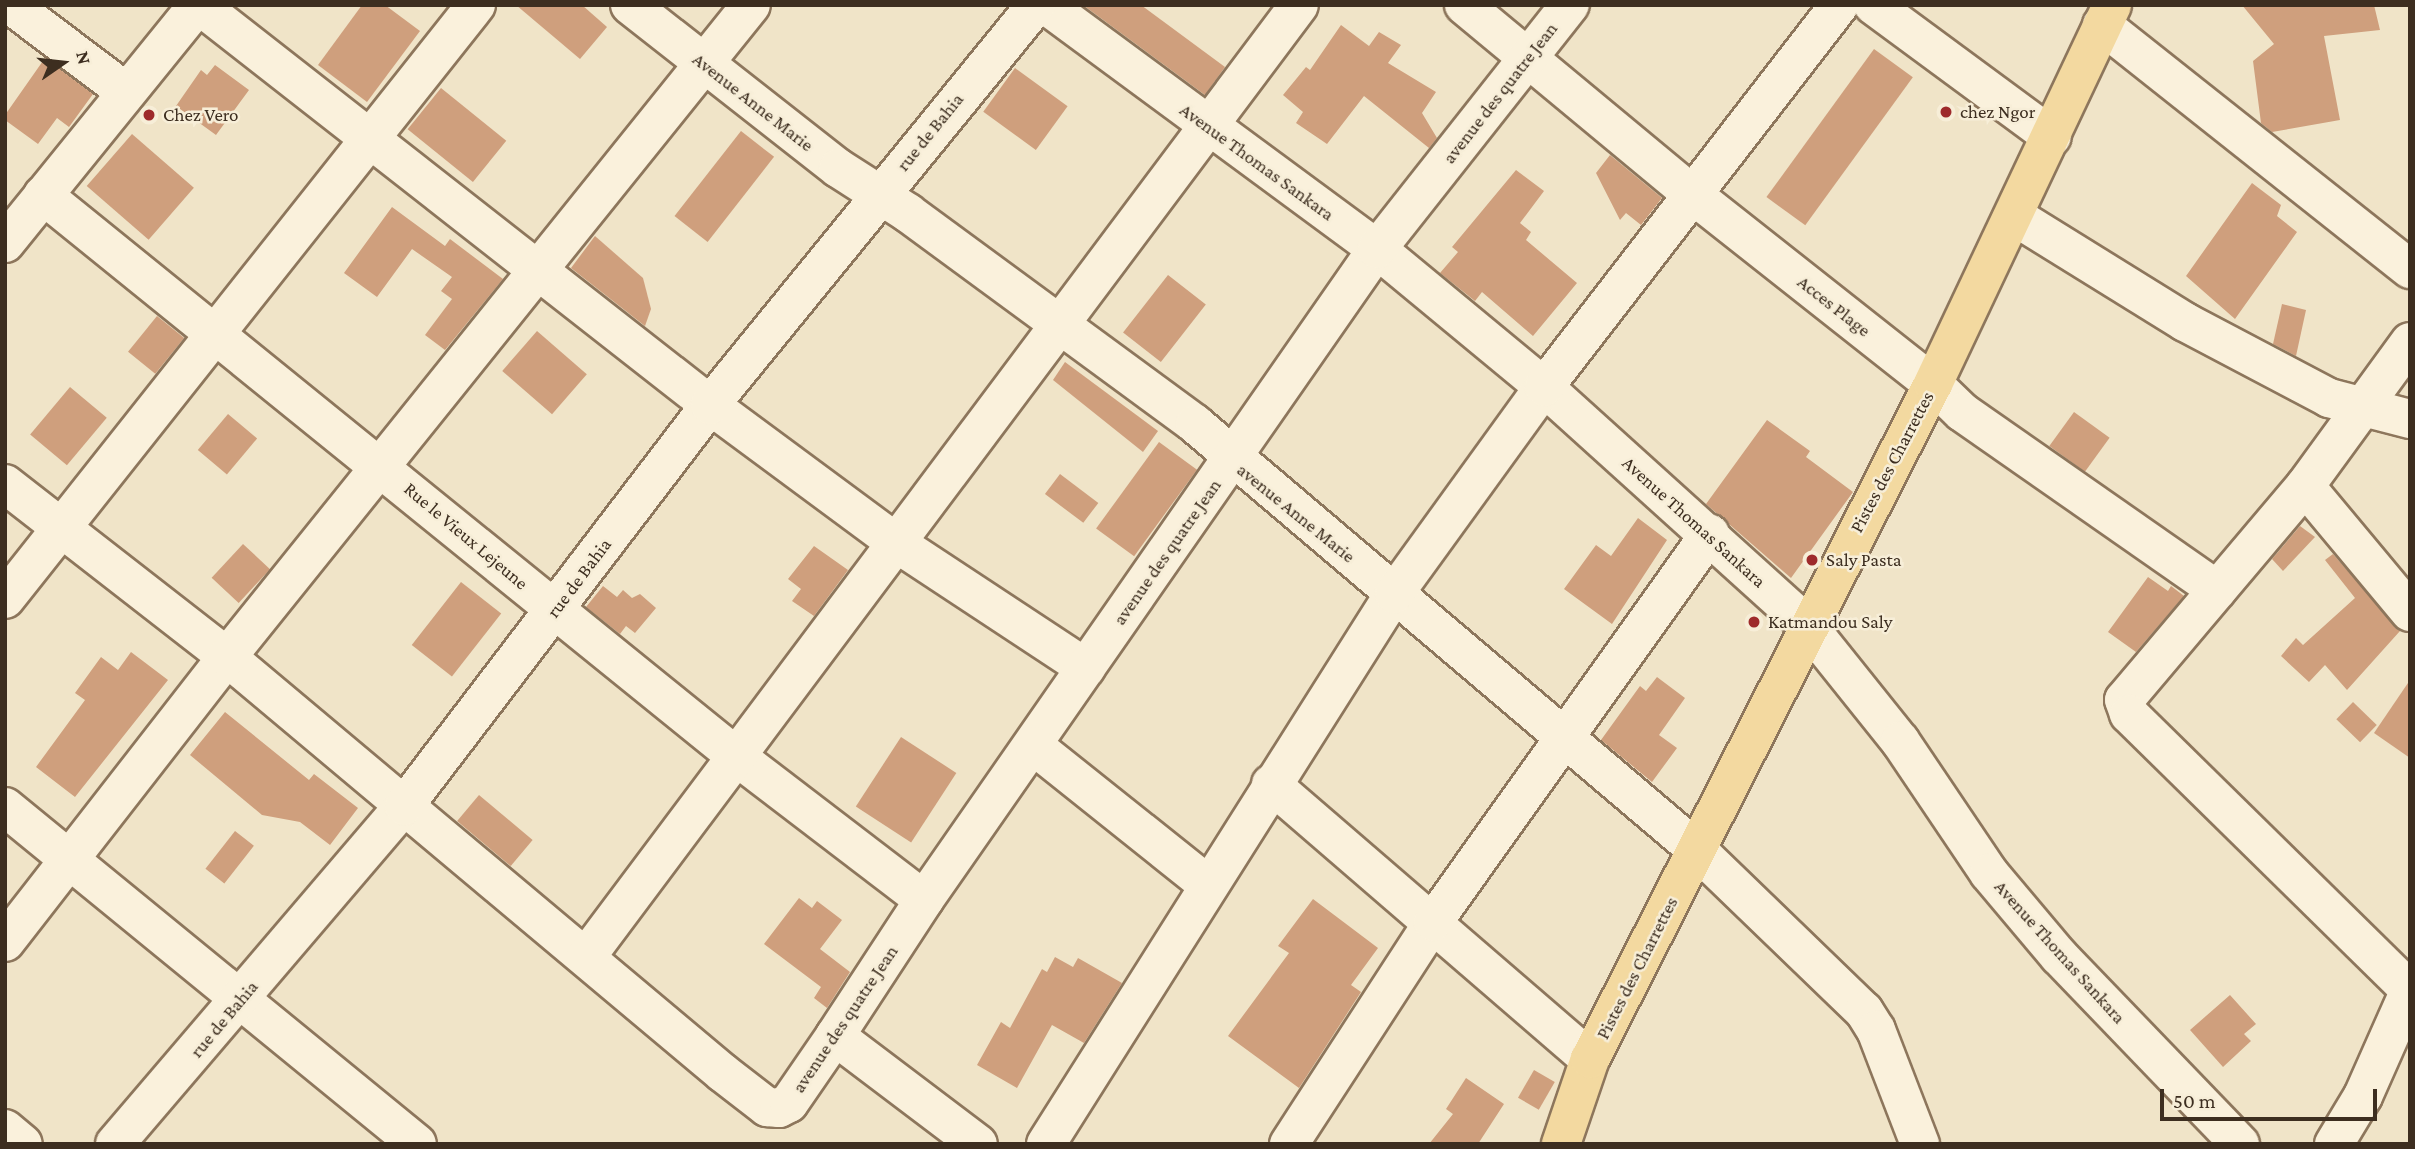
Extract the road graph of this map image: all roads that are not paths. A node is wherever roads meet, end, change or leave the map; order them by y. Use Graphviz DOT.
graph roads {
  1 [pos="11,5"];
  2 [pos="199,5"];
  3 [pos="476,5"];
  4 [pos="630,5"];
  5 [pos="751,5"];
  6 [pos="1036,5"];
  7 [pos="1046,5"];
  8 [pos="1299,5"];
  9 [pos="1464,5"];
  10 [pos="1570,5"];
  11 [pos="1839,5"];
  12 [pos="1873,5"];
  13 [pos="2107,15"];
  14 [pos="1528,57"];
  15 [pos="704,64"];
  16 [pos="126,92"];
  17 [pos="1209,126"];
  18 [pos="372,136"];
  19 [pos="2052,137"];
  20 [pos="1692,194"];
  21 [pos="43,195"];
  22 [pos="880,195"];
  23 [pos="2014,216"];
  24 [pos="5,243"];
  25 [pos="1377,249"];
  26 [pos="2410,269"];
  27 [pos="540,271"];
  28 [pos="1059,323"];
  29 [pos="220,334"];
  30 [pos="2410,341"];
  31 [pos="1933,384"];
  32 [pos="1544,387"];
  33 [pos="710,405"];
  34 [pos="2362,408"];
  35 [pos="2410,419"];
  36 [pos="1232,460"];
  37 [pos="383,467"];
  38 [pos="5,484"];
  39 [pos="2305,486"];
  40 [pos="63,528"];
  41 [pos="1710,534"];
  42 [pos="898,544"];
  43 [pos="2217,590"];
  44 [pos="1394,594"];
  45 [pos="5,599"];
  46 [pos="555,610"];
  47 [pos="2410,612"];
  48 [pos="1807,625"];
  49 [pos="227,657"];
  50 [pos="1086,668"];
  51 [pos="1560,738"];
  52 [pos="1034,746"];
  53 [pos="737,757"];
  54 [pos="1271,783"];
  55 [pos="404,806"];
  56 [pos="5,807"];
  57 [pos="1697,850"];
  58 [pos="72,859"];
  59 [pos="1207,884"];
  60 [pos="924,900"];
  61 [pos="1433,922"];
  62 [pos="5,942"];
  63 [pos="586,957"];
  64 [pos="2410,990"];
  65 [pos="241,999"];
  66 [pos="835,1036"];
  67 [pos="1590,1059"];
  68 [pos="5,1129"];
  69 [pos="23,1144"];
  70 [pos="115,1144"];
  71 [pos="417,1144"];
  72 [pos="978,1144"];
  73 [pos="1046,1144"];
  74 [pos="1289,1144"];
  75 [pos="1561,1144"];
  76 [pos="1920,1144"];
  77 [pos="2240,1144"];
  78 [pos="2334,1144"];
  1 -- 16 [label="street"];
  2 -- 16 [label="street"];
  2 -- 18 [label="street"];
  3 -- 18 [label="street"];
  4 -- 15 [label="street, Avenue Anne Marie"];
  5 -- 15 [label="street"];
  6 -- 22 [label="street, rue de Bahia"];
  7 -- 17 [label="street, Avenue Thomas Sankara"];
  8 -- 17 [label="street"];
  9 -- 14 [label="street, Acces Plage"];
  10 -- 14 [label="street, avenue des quatre Jean"];
  11 -- 20 [label="street"];
  12 -- 19 [label="street"];
  13 -- 19 [label="main road, Pistes des Charrettes"];
  13 -- 26 [label="street"];
  14 -- 20 [label="street, Acces Plage"];
  14 -- 25 [label="street, avenue des quatre Jean"];
  15 -- 22 [label="street, Avenue Anne Marie"];
  15 -- 27 [label="street"];
  16 -- 21 [label="street"];
  17 -- 25 [label="street, Avenue Thomas Sankara"];
  17 -- 28 [label="street"];
  18 -- 27 [label="street"];
  18 -- 29 [label="street"];
  19 -- 23 [label="main road, Pistes des Charrettes"];
  20 -- 31 [label="street, Acces Plage"];
  20 -- 32 [label="street"];
  21 -- 24 [label="street"];
  21 -- 29 [label="street, Rue le Vieux Lejeune"];
  22 -- 28 [label="street, avenue Anne Marie"];
  22 -- 33 [label="street, rue de Bahia"];
  23 -- 31 [label="main road, Pistes des Charrettes"];
  23 -- 34 [label="street"];
  25 -- 32 [label="street, Avenue Thomas Sankara"];
  25 -- 36 [label="street, avenue des quatre Jean"];
  27 -- 33 [label="street"];
  27 -- 37 [label="street"];
  28 -- 36 [label="street, avenue Anne Marie"];
  28 -- 42 [label="street"];
  29 -- 37 [label="street, Rue le Vieux Lejeune"];
  29 -- 40 [label="street"];
  30 -- 34 [label="street"];
  31 -- 43 [label="street, Acces Plage"];
  31 -- 48 [label="main road, Pistes des Charrettes"];
  32 -- 41 [label="street, Avenue Thomas Sankara"];
  32 -- 44 [label="street"];
  33 -- 42 [label="street"];
  33 -- 46 [label="street, rue de Bahia"];
  34 -- 35 [label="street"];
  34 -- 39 [label="street"];
  36 -- 44 [label="street, avenue Anne Marie"];
  36 -- 50 [label="street, avenue des quatre Jean"];
  37 -- 46 [label="street, Rue le Vieux Lejeune"];
  37 -- 49 [label="street"];
  38 -- 40 [label="street"];
  39 -- 43 [label="street"];
  39 -- 47 [label="street"];
  40 -- 45 [label="street"];
  40 -- 49 [label="street"];
  41 -- 48 [label="street, Avenue Thomas Sankara"];
  41 -- 51 [label="street"];
  42 -- 50 [label="street"];
  42 -- 53 [label="street"];
  43 -- 64 [label="street"];
  44 -- 51 [label="street, avenue Anne Marie"];
  44 -- 54 [label="street"];
  46 -- 53 [label="street, Rue le Vieux Lejeune"];
  46 -- 55 [label="street, rue de Bahia"];
  48 -- 57 [label="main road, Pistes des Charrettes"];
  48 -- 77 [label="street, Avenue Thomas Sankara"];
  49 -- 55 [label="street"];
  49 -- 58 [label="street"];
  50 -- 52 [label="street, avenue des quatre Jean"];
  51 -- 57 [label="street, avenue Anne Marie"];
  51 -- 61 [label="street"];
  52 -- 59 [label="street"];
  52 -- 60 [label="street, avenue des quatre Jean"];
  53 -- 60 [label="street, Rue le Vieux Lejeune"];
  53 -- 63 [label="street"];
  54 -- 59 [label="street"];
  54 -- 61 [label="street"];
  55 -- 63 [label="street"];
  55 -- 65 [label="street, rue de Bahia"];
  56 -- 58 [label="street"];
  57 -- 67 [label="main road, Pistes des Charrettes"];
  57 -- 76 [label="street, avenue Anne Marie"];
  58 -- 62 [label="street"];
  58 -- 65 [label="street"];
  59 -- 73 [label="street"];
  60 -- 66 [label="street, avenue des quatre Jean"];
  61 -- 67 [label="street"];
  61 -- 74 [label="street"];
  63 -- 66 [label="street, avenue des quatre Jean"];
  64 -- 78 [label="street"];
  65 -- 70 [label="street, rue de Bahia"];
  65 -- 71 [label="street"];
  66 -- 72 [label="street"];
  67 -- 75 [label="main road, Pistes des Charrettes"];
  68 -- 69 [label="street"];
}
